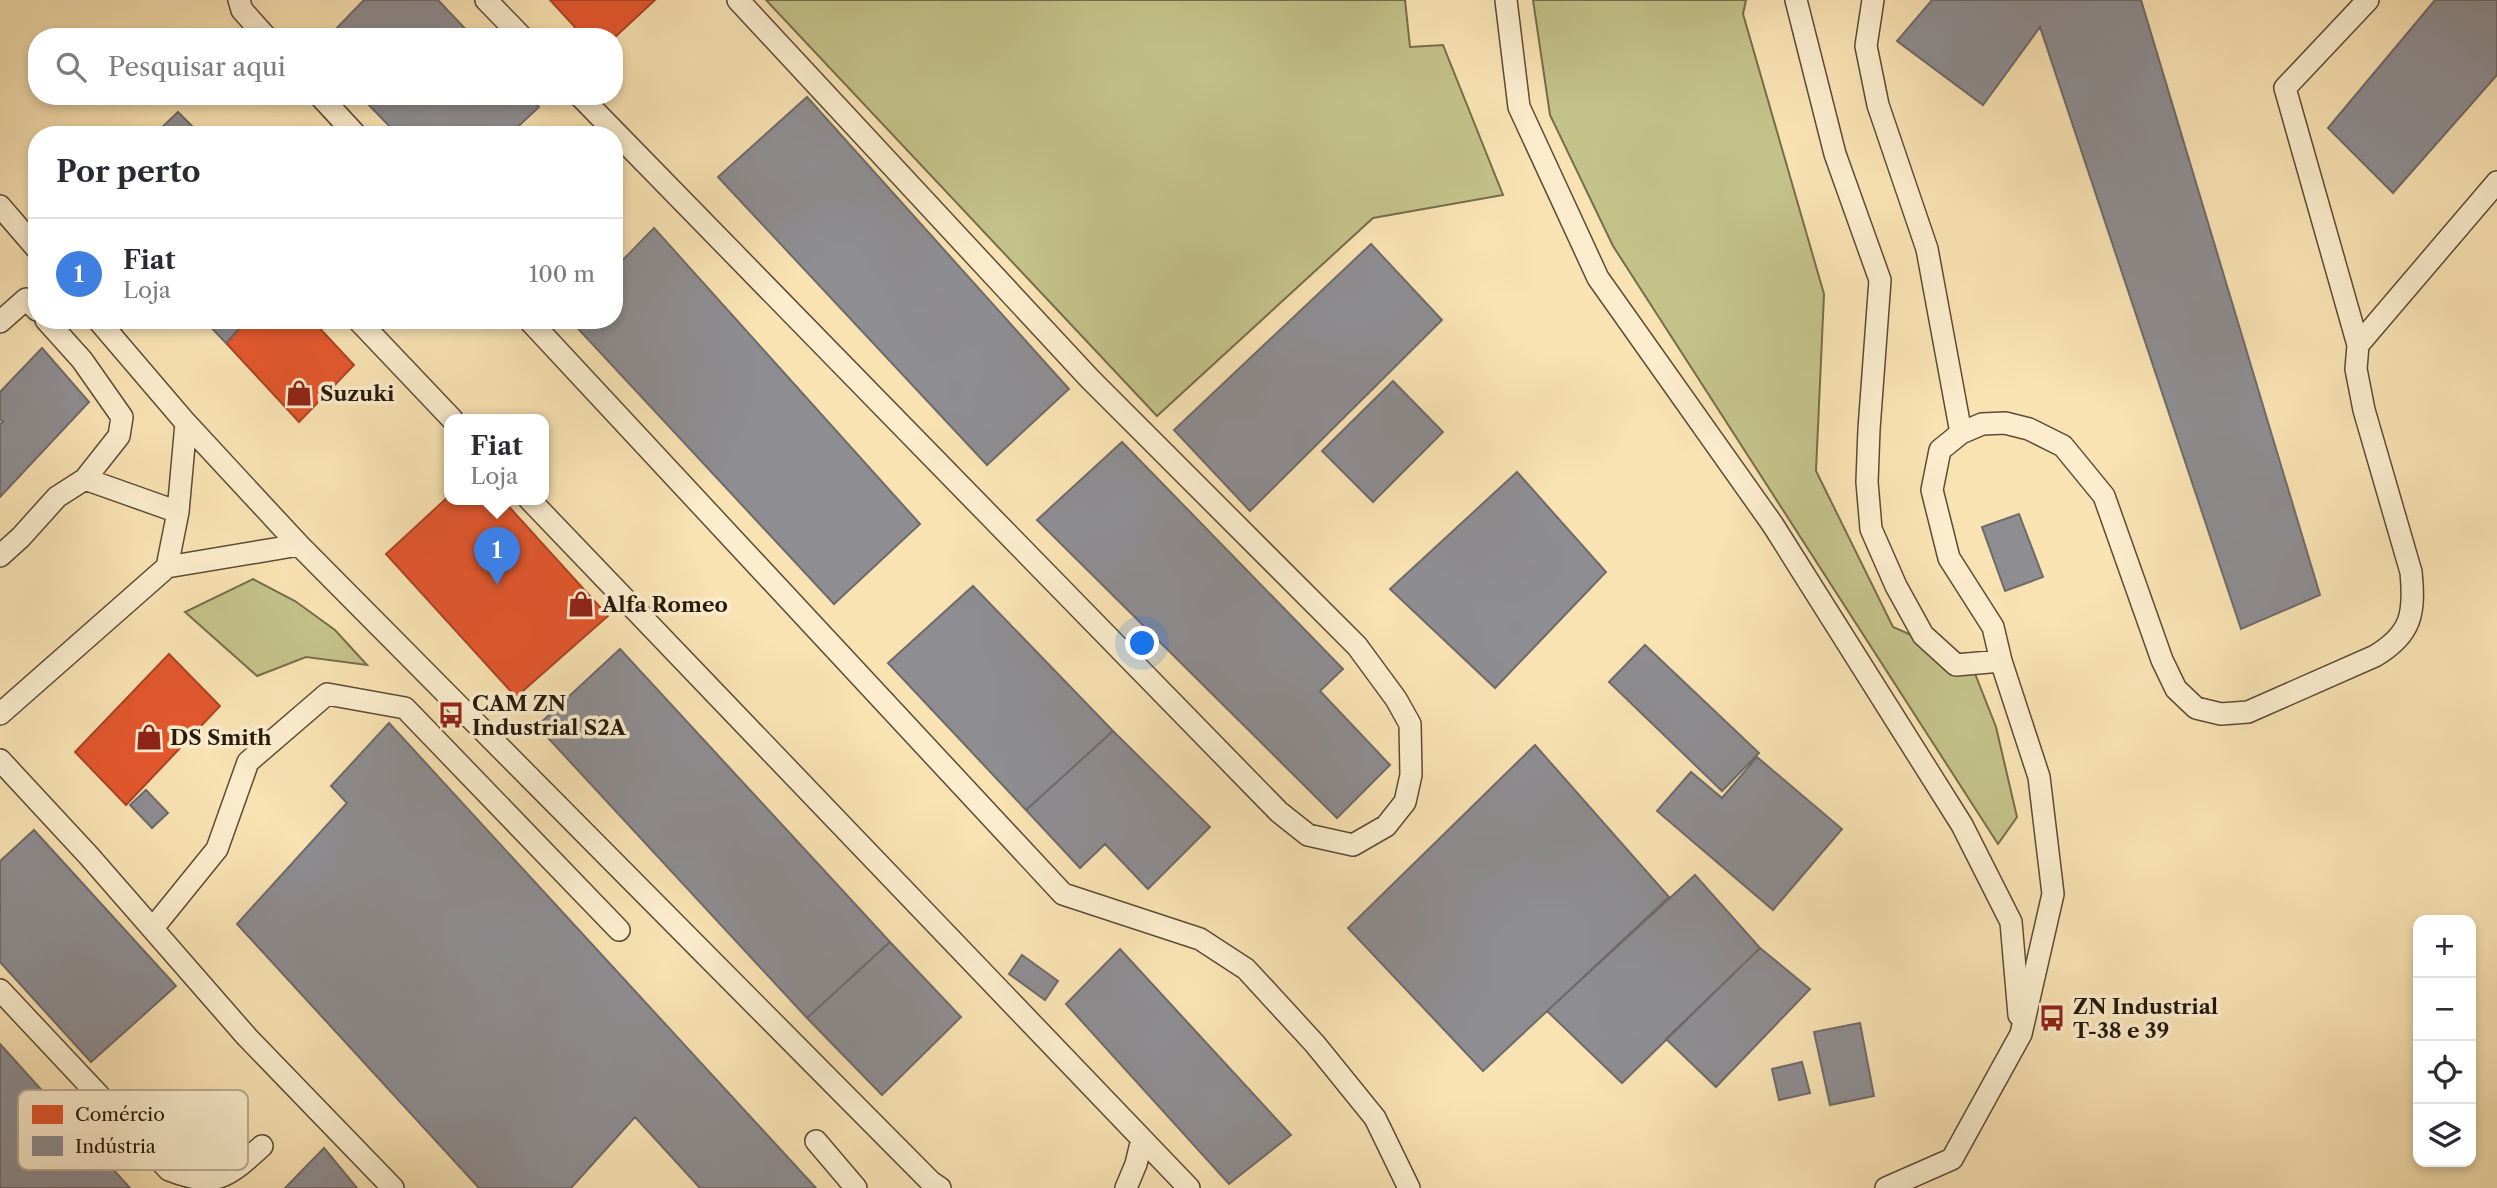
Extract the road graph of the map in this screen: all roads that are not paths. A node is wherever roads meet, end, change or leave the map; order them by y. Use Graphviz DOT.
graph roads {
  1 [pos="239,0"];
  2 [pos="486,0"];
  3 [pos="738,0"];
  4 [pos="1506,0"];
  5 [pos="1796,0"];
  6 [pos="1873,0"];
  7 [pos="2368,0"];
  8 [pos="258,28"];
  9 [pos="513,28"];
  10 [pos="328,105"];
  11 [pos="589,105"];
  12 [pos="348,126"];
  13 [pos="609,126"];
  14 [pos="623,140"];
  15 [pos="2497,182"];
  16 [pos="0,206"];
  17 [pos="28,239"];
  18 [pos="28,301"];
  19 [pos="0,322"];
  20 [pos="54,329"];
  21 [pos="106,329"];
  22 [pos="367,329"];
  23 [pos="537,329"];
  24 [pos="2358,345"];
  25 [pos="447,414"];
  26 [pos="186,423"];
  27 [pos="1961,433"];
  28 [pos="85,479"];
  29 [pos="535,505"];
  30 [pos="178,512"];
  31 [pos="299,545"];
  32 [pos="0,555"];
  33 [pos="167,567"];
  34 [pos="2001,661"];
  35 [pos="0,714"];
  36 [pos="0,760"];
  37 [pos="153,928"];
  38 [pos="619,930"];
  39 [pos="0,990"];
  40 [pos="2021,1034"];
  41 [pos="94,1090"];
  42 [pos="1142,1139"];
  43 [pos="816,1141"];
  44 [pos="262,1146"];
  45 [pos="248,1159"];
  46 [pos="169,1170"];
  47 [pos="236,1170"];
  48 [pos="393,1188"];
  49 [pos="856,1188"];
  50 [pos="940,1188"];
  51 [pos="1126,1188"];
  52 [pos="1189,1188"];
  53 [pos="1409,1188"];
  54 [pos="1886,1188"];
  1 -- 8 [label="lane"];
  2 -- 9 [label="lane"];
  3 -- 14 [label="lane"];
  4 -- 40 [label="lane"];
  5 -- 34 [label="lane"];
  6 -- 27 [label="lane"];
  7 -- 24 [label="lane"];
  10 -- 12 [label="lane"];
  11 -- 13 [label="lane"];
  15 -- 24 [label="lane"];
  16 -- 17 [label="lane"];
  18 -- 19 [label="lane"];
  20 -- 28 [label="lane"];
  21 -- 26 [label="lane"];
  22 -- 25 [label="lane"];
  23 -- 53 [label="lane"];
  24 -- 27 [label="lane"];
  26 -- 30 [label="lane"];
  26 -- 31 [label="lane"];
  27 -- 34 [label="lane"];
  28 -- 30 [label="lane"];
  28 -- 32 [label="lane"];
  29 -- 42 [label="lane"];
  30 -- 33 [label="lane"];
  31 -- 33 [label="lane"];
  31 -- 50 [label="lane"];
  33 -- 35 [label="lane"];
  34 -- 40 [label="lane"];
  36 -- 37 [label="lane"];
  37 -- 38 [label="lane"];
  37 -- 48 [label="lane"];
  39 -- 41 [label="lane"];
  40 -- 54 [label="lane"];
  42 -- 51 [label="lane"];
  42 -- 52 [label="lane"];
  43 -- 49 [label="lane"];
  44 -- 45 [label="lane"];
  46 -- 47 [label="lane"];
}
